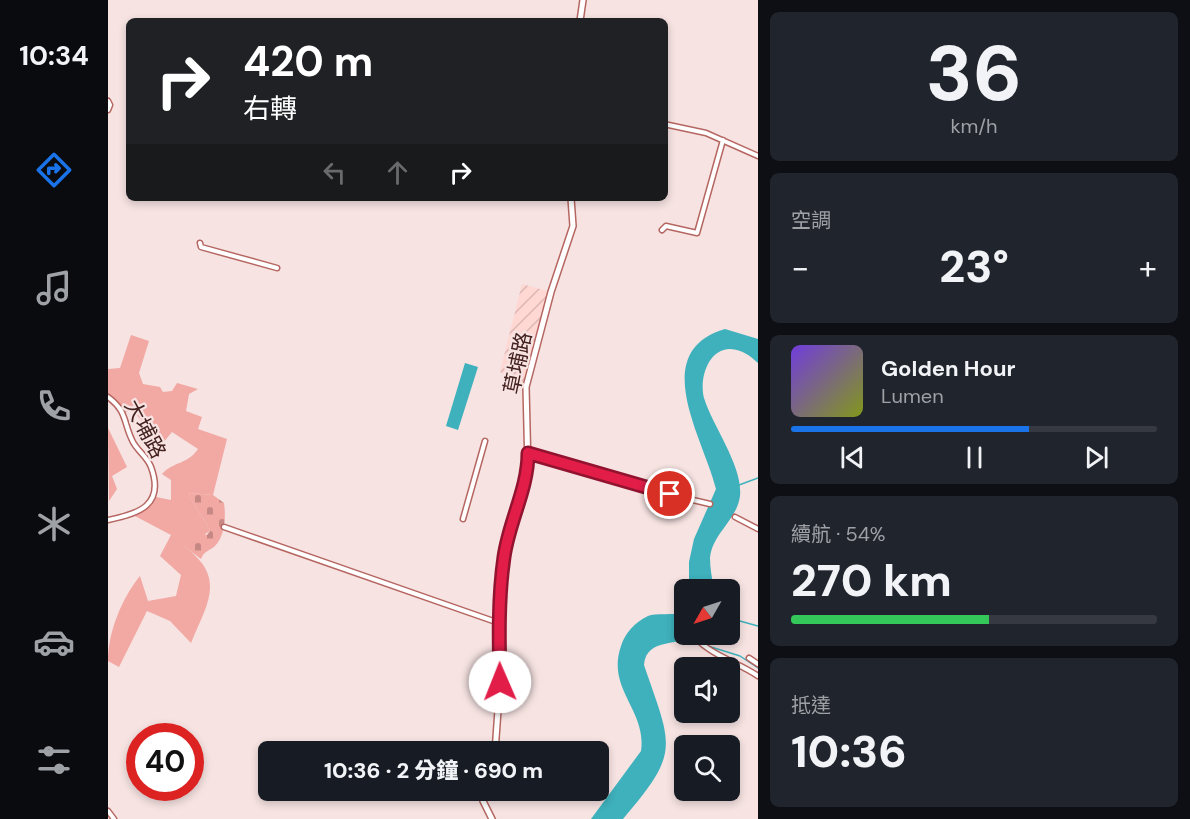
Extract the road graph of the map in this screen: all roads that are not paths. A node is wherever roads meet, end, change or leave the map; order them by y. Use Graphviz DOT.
graph roads {
  1 [pos="583,0"];
  2 [pos="580,18"];
  3 [pos="108,101"];
  4 [pos="108,110"];
  5 [pos="668,125"];
  6 [pos="723,140"];
  7 [pos="758,156"];
  8 [pos="571,201"];
  9 [pos="662,230"];
  10 [pos="200,243"];
  11 [pos="277,268"];
  12 [pos="108,397"];
  13 [pos="485,441"];
  14 [pos="528,453"];
  15 [pos="710,504"];
  16 [pos="735,517"];
  17 [pos="463,519"];
  18 [pos="108,520"];
  19 [pos="224,527"];
  20 [pos="758,529"];
  21 [pos="499,623"];
  22 [pos="702,645"];
  23 [pos="749,658"];
  24 [pos="758,664"];
  25 [pos="758,676"];
  26 [pos="496,741"];
  27 [pos="483,801"];
  28 [pos="108,811"];
  29 [pos="114,819"];
  30 [pos="492,819"];
  1 -- 2 [label="street"];
  3 -- 4 [label="street"];
  5 -- 6 [label="street"];
  6 -- 7 [label="street"];
  6 -- 9 [label="street"];
  8 -- 14 [label="street, 草埔路"];
  10 -- 11 [label="street"];
  12 -- 18 [label="street, 大埔路"];
  13 -- 17 [label="street"];
  14 -- 15 [label="street"];
  14 -- 21 [label="street, 草埔路"];
  16 -- 20 [label="street"];
  19 -- 21 [label="street"];
  21 -- 26 [label="street, 草埔路"];
  22 -- 25 [label="street"];
  23 -- 24 [label="street"];
  27 -- 30 [label="street"];
  28 -- 29 [label="street"];
}
